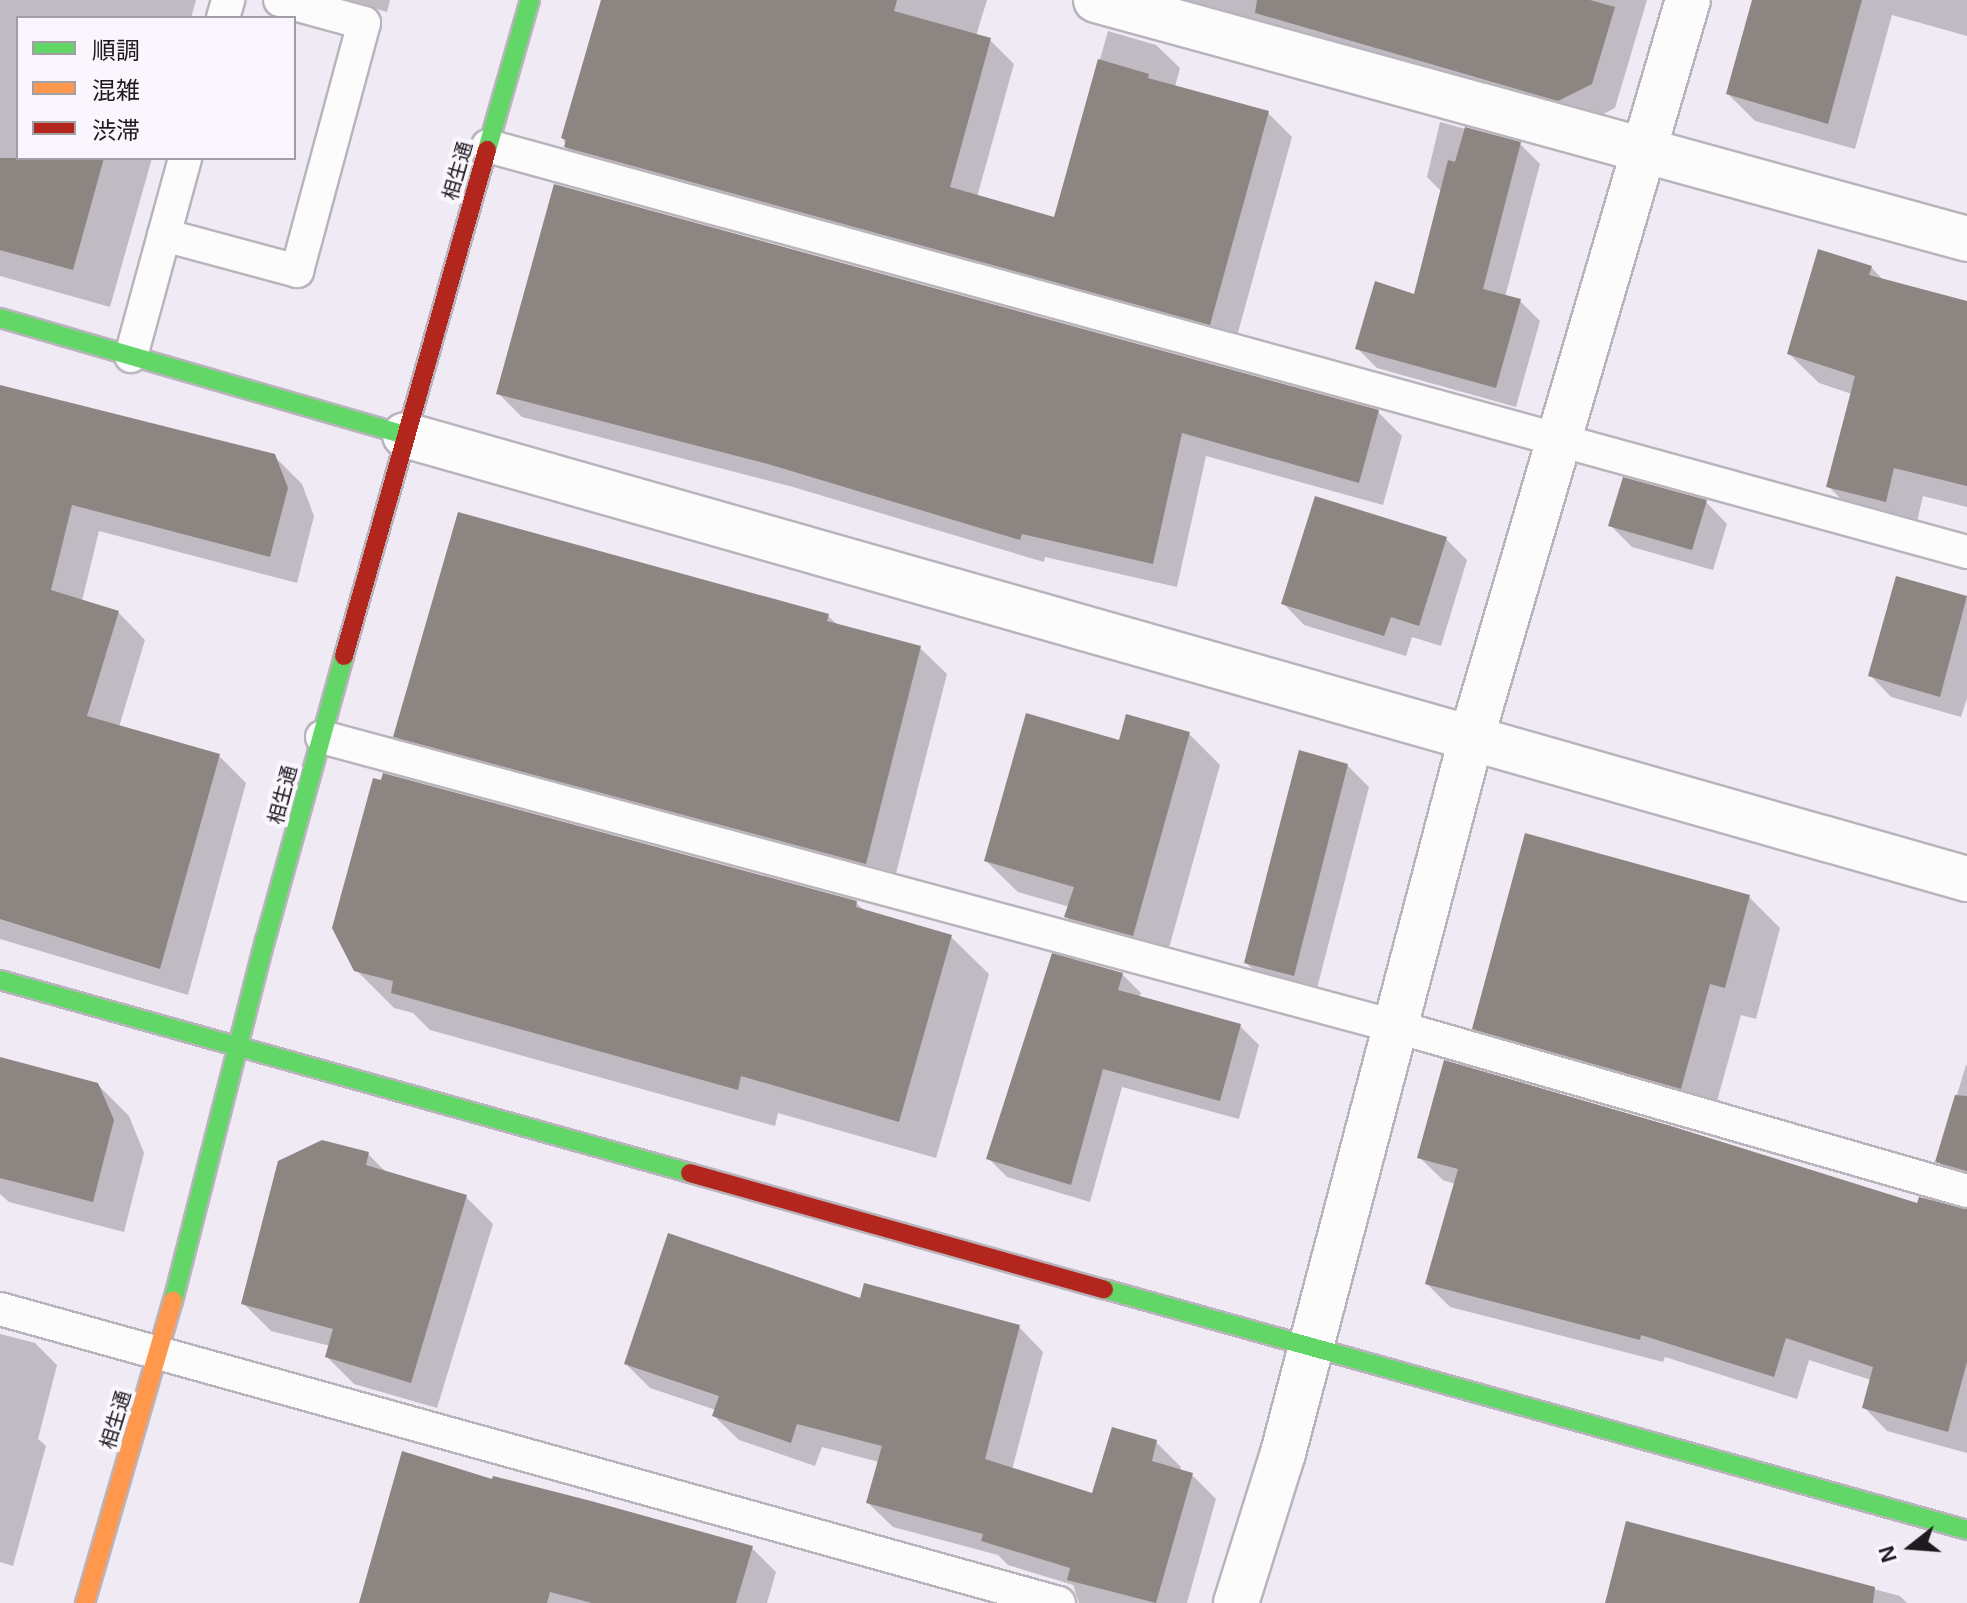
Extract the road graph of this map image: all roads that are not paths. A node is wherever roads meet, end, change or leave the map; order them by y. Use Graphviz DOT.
graph roads {
  1 [pos="280,0"];
  2 [pos="530,0"];
  3 [pos="1096,0"];
  4 [pos="1688,0"];
  5 [pos="1170,10"];
  6 [pos="488,146"];
  7 [pos="1645,151"];
  8 [pos="184,160"];
  9 [pos="164,235"];
  10 [pos="1967,239"];
  11 [pos="0,318"];
  12 [pos="131,356"];
  13 [pos="405,435"];
  14 [pos="1560,439"];
  15 [pos="1967,552"];
  16 [pos="322,737"];
  17 [pos="1471,739"];
  18 [pos="1967,879"];
  19 [pos="0,980"];
  20 [pos="1394,1026"];
  21 [pos="237,1045"];
  22 [pos="1967,1191"];
  23 [pos="0,1309"];
  24 [pos="1309,1347"];
  25 [pos="160,1351"];
  26 [pos="1967,1530"];
  27 [pos="85,1603"];
  28 [pos="1059,1603"];
  29 [pos="1236,1603"];
  1 -- 9 [label="lane"];
  2 -- 6 [label="street, 相生通"];
  3 -- 5 [label="street"];
  4 -- 7 [label="street"];
  5 -- 7 [label="street"];
  6 -- 13 [label="street, 相生通"];
  6 -- 14 [label="lane"];
  7 -- 10 [label="street"];
  7 -- 14 [label="street"];
  8 -- 9 [label="lane"];
  9 -- 12 [label="lane"];
  11 -- 12 [label="street"];
  12 -- 13 [label="street"];
  13 -- 16 [label="street, 相生通"];
  13 -- 17 [label="street"];
  14 -- 15 [label="lane"];
  14 -- 17 [label="street"];
  16 -- 20 [label="lane"];
  16 -- 21 [label="street, 相生通"];
  17 -- 18 [label="street"];
  17 -- 20 [label="street"];
  19 -- 21 [label="street"];
  20 -- 22 [label="lane"];
  20 -- 24 [label="street"];
  21 -- 24 [label="street"];
  21 -- 25 [label="street, 相生通"];
  23 -- 25 [label="lane"];
  24 -- 26 [label="street"];
  24 -- 29 [label="street"];
  25 -- 27 [label="street, 相生通"];
  25 -- 28 [label="lane"];
}
